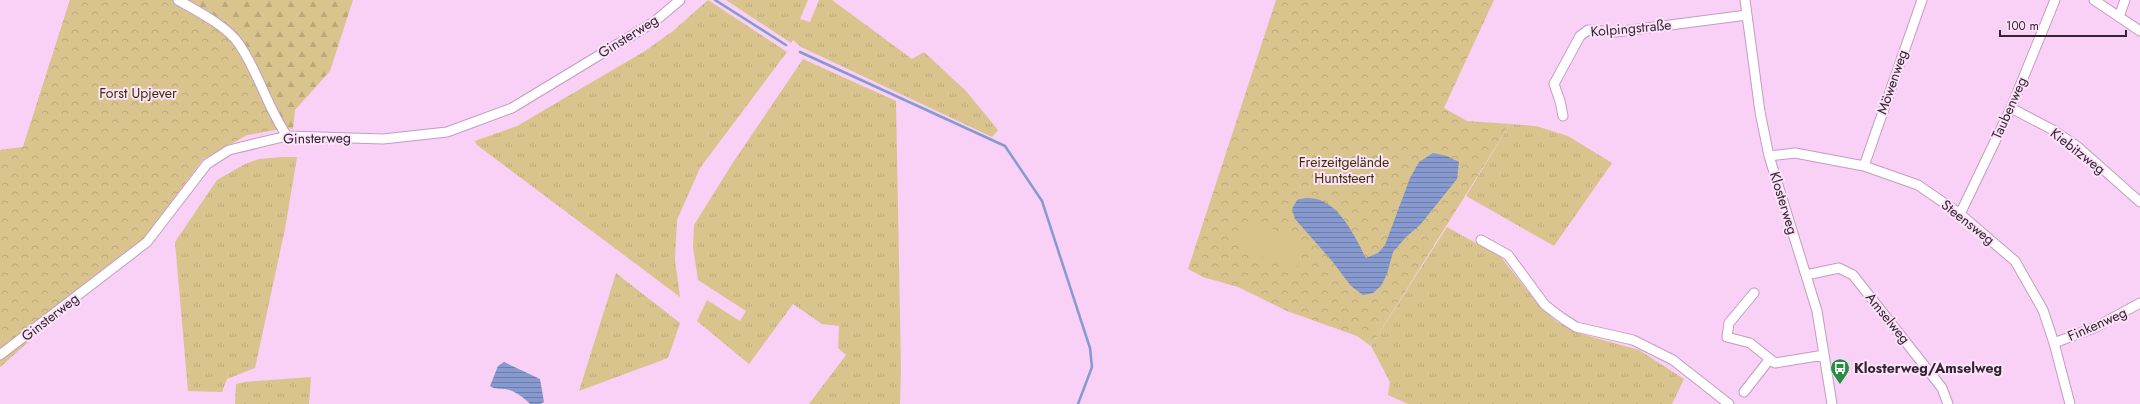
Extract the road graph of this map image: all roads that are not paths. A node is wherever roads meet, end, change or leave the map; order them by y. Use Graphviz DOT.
graph roads {
  1 [pos="178,0"];
  2 [pos="680,0"];
  3 [pos="1745,0"];
  4 [pos="1922,0"];
  5 [pos="2054,0"];
  6 [pos="2094,0"];
  7 [pos="2125,0"];
  8 [pos="1747,15"];
  9 [pos="2119,17"];
  10 [pos="2140,31"];
  11 [pos="2011,108"];
  12 [pos="1563,116"];
  13 [pos="287,136"];
  14 [pos="1769,156"];
  15 [pos="1864,166"];
  16 [pos="2140,202"];
  17 [pos="1960,214"];
  18 [pos="1481,240"];
  19 [pos="1806,275"];
  20 [pos="1754,293"];
  21 [pos="2140,303"];
  22 [pos="2054,343"];
  23 [pos="1824,354"];
  24 [pos="0,355"];
  25 [pos="1769,360"];
  26 [pos="1744,392"];
  27 [pos="1729,404"];
  28 [pos="1832,404"];
  29 [pos="1948,404"];
  30 [pos="2070,404"];
  1 -- 13 [label="street"];
  2 -- 13 [label="street, Ginsterweg"];
  3 -- 8 [label="street, Klosterweg"];
  4 -- 15 [label="street, Möwenweg"];
  5 -- 11 [label="street, Taubenweg"];
  6 -- 9 [label="street"];
  7 -- 9 [label="street"];
  8 -- 12 [label="street, Kolpingstraße"];
  8 -- 14 [label="street, Klosterweg"];
  9 -- 10 [label="street"];
  11 -- 16 [label="street, Kiebitzweg"];
  11 -- 17 [label="street, Taubenweg"];
  13 -- 24 [label="street, Ginsterweg"];
  14 -- 15 [label="street, Steensweg"];
  14 -- 19 [label="street, Klosterweg"];
  15 -- 17 [label="street, Steensweg"];
  17 -- 22 [label="street, Steensweg"];
  18 -- 27 [label="street"];
  19 -- 23 [label="street, Klosterweg"];
  19 -- 29 [label="street, Amselweg"];
  20 -- 25 [label="street"];
  21 -- 22 [label="street, Finkenweg"];
  22 -- 30 [label="street, Steensweg"];
  23 -- 25 [label="street"];
  23 -- 28 [label="street, Klosterweg"];
  25 -- 26 [label="street"];
}
